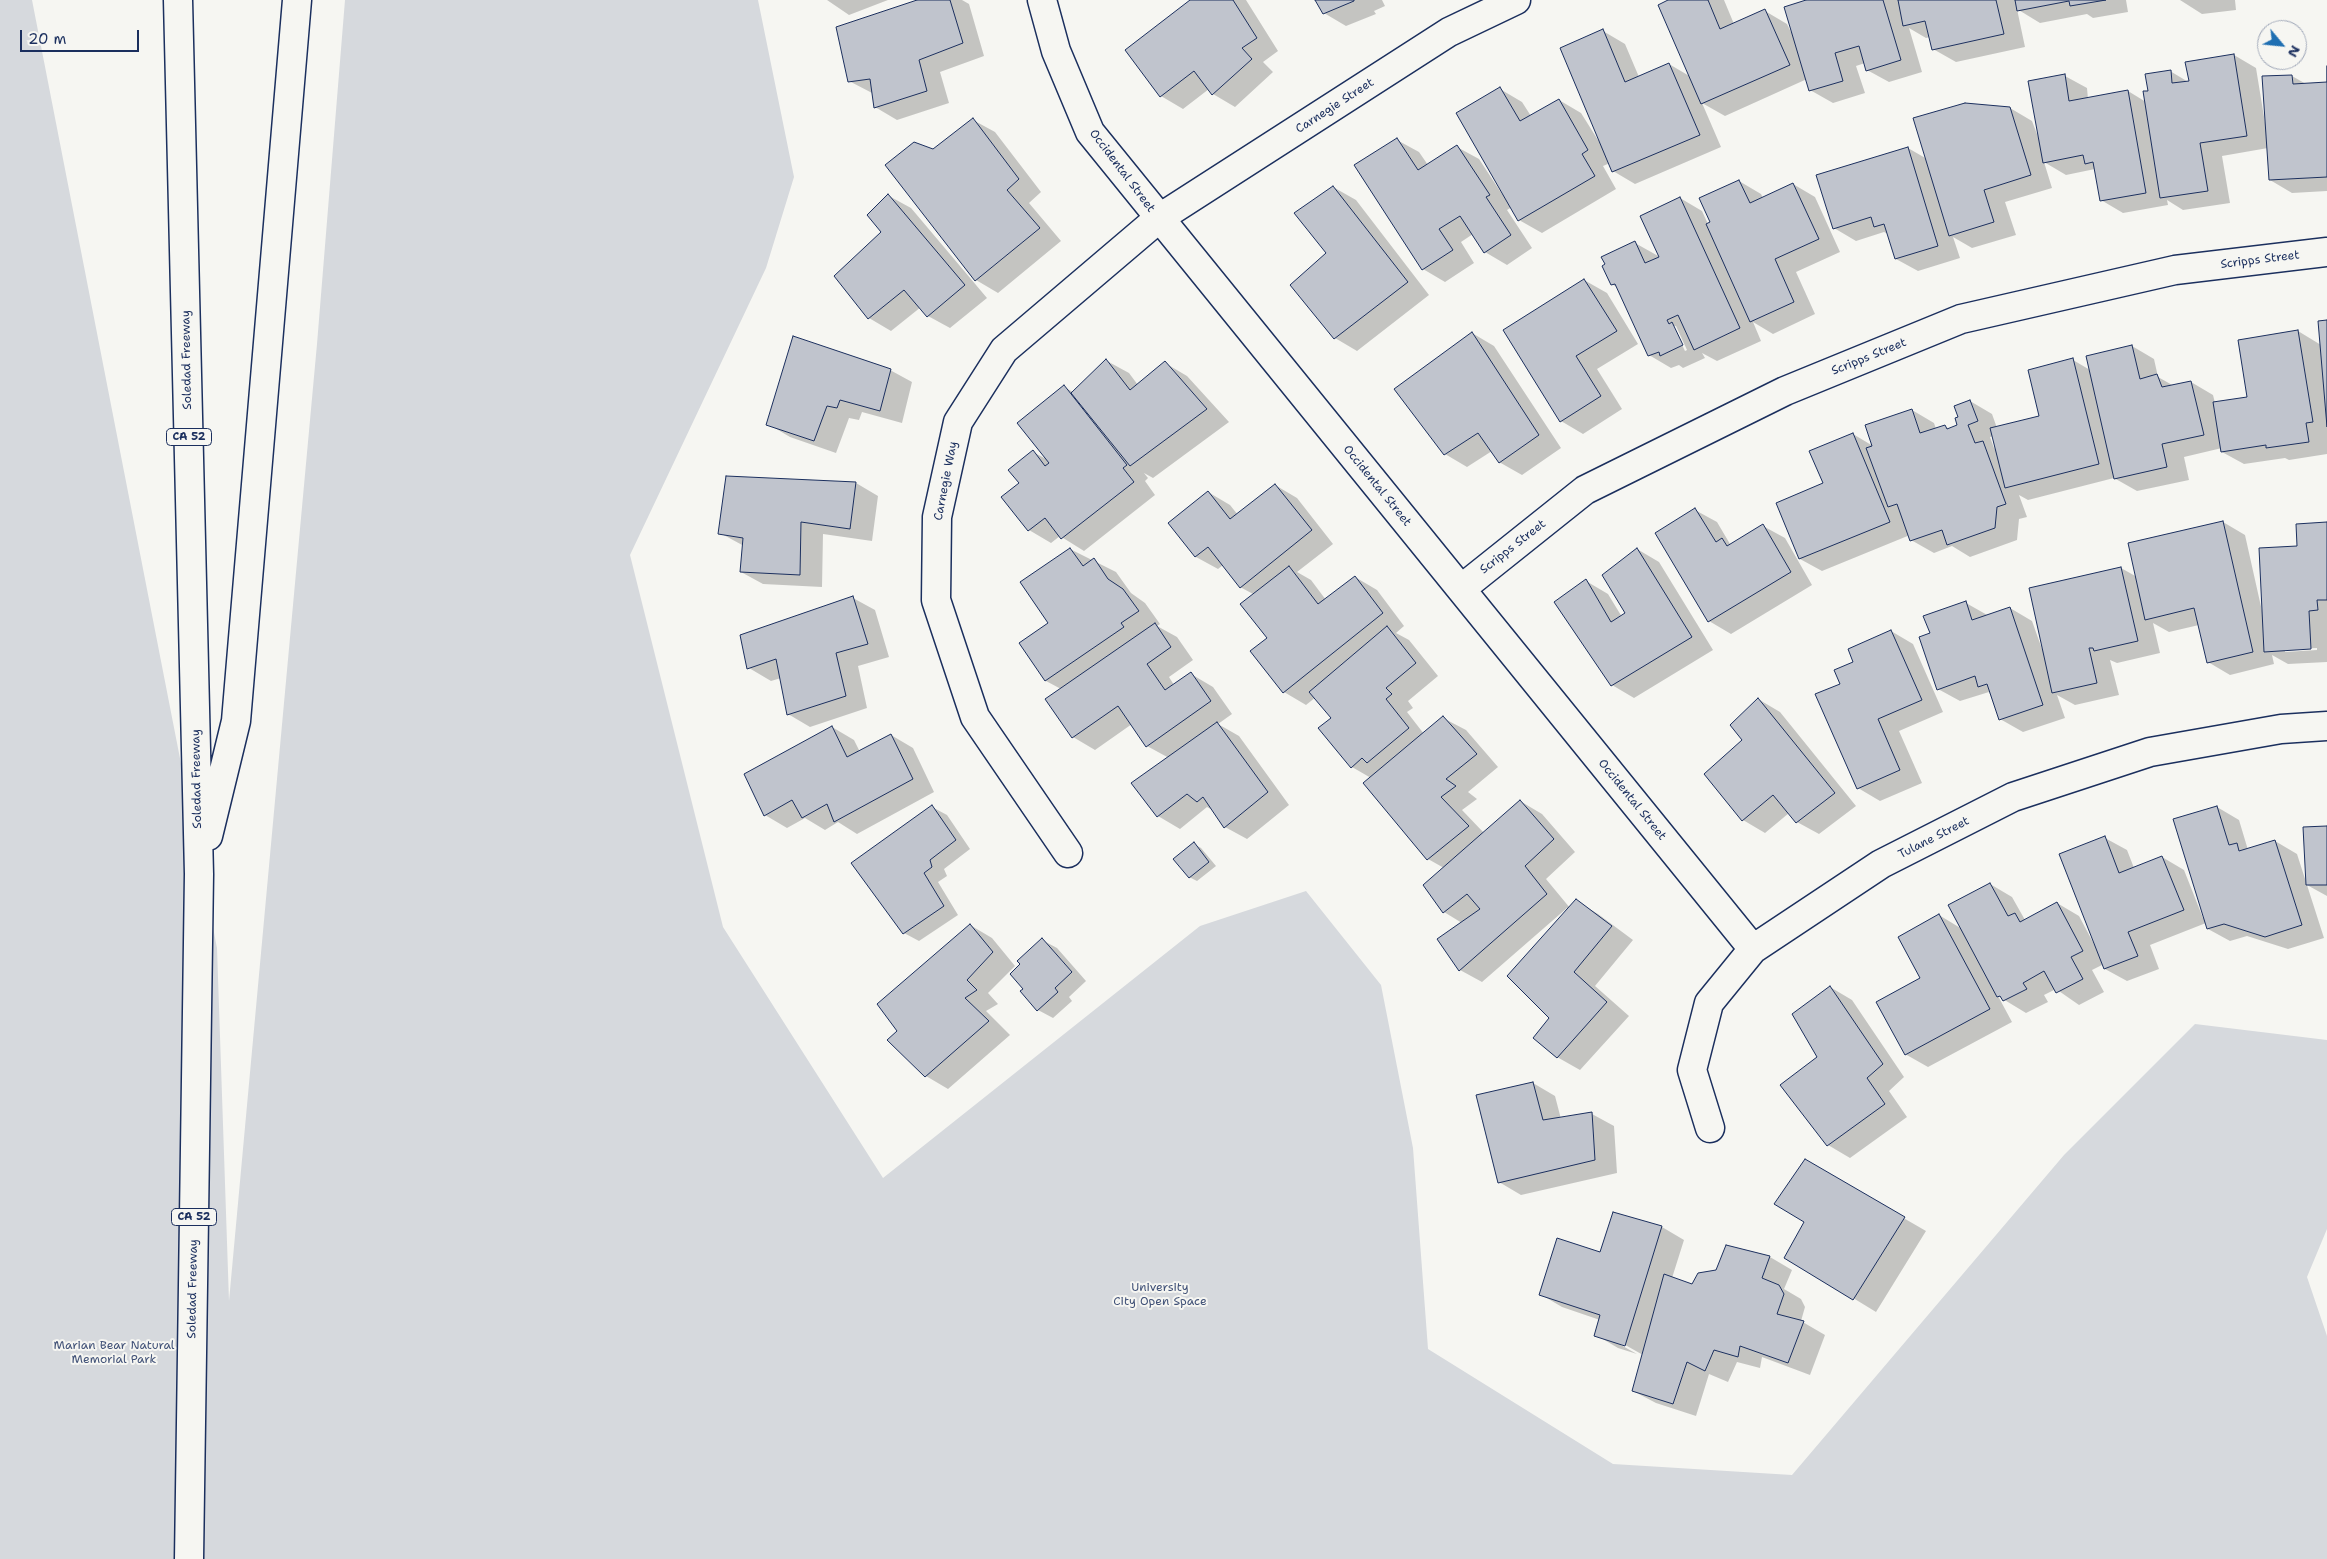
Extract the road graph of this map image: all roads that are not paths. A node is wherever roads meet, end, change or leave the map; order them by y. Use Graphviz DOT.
graph roads {
  1 [pos="178,0"];
  2 [pos="297,0"];
  3 [pos="1042,0"];
  4 [pos="1516,0"];
  5 [pos="1158,219"];
  6 [pos="2327,252"];
  7 [pos="1461,589"];
  8 [pos="2327,726"];
  9 [pos="1068,853"];
  10 [pos="199,874"];
  11 [pos="1753,949"];
  12 [pos="1710,1128"];
  13 [pos="189,1559"];
  1 -- 10 [label="main road, Soledad Freeway / CA 52"];
  2 -- 10 [label="main road"];
  3 -- 5 [label="main road, Occidental Street"];
  4 -- 5 [label="main road, Carnegie Street"];
  5 -- 7 [label="main road, Occidental Street"];
  5 -- 9 [label="main road, Carnegie Way"];
  6 -- 7 [label="main road, Scripps Street"];
  7 -- 11 [label="main road, Occidental Street"];
  8 -- 11 [label="main road, Tulane Street"];
  10 -- 13 [label="main road, Soledad Freeway / CA 52"];
  11 -- 12 [label="main road, Tulane Street"];
}
